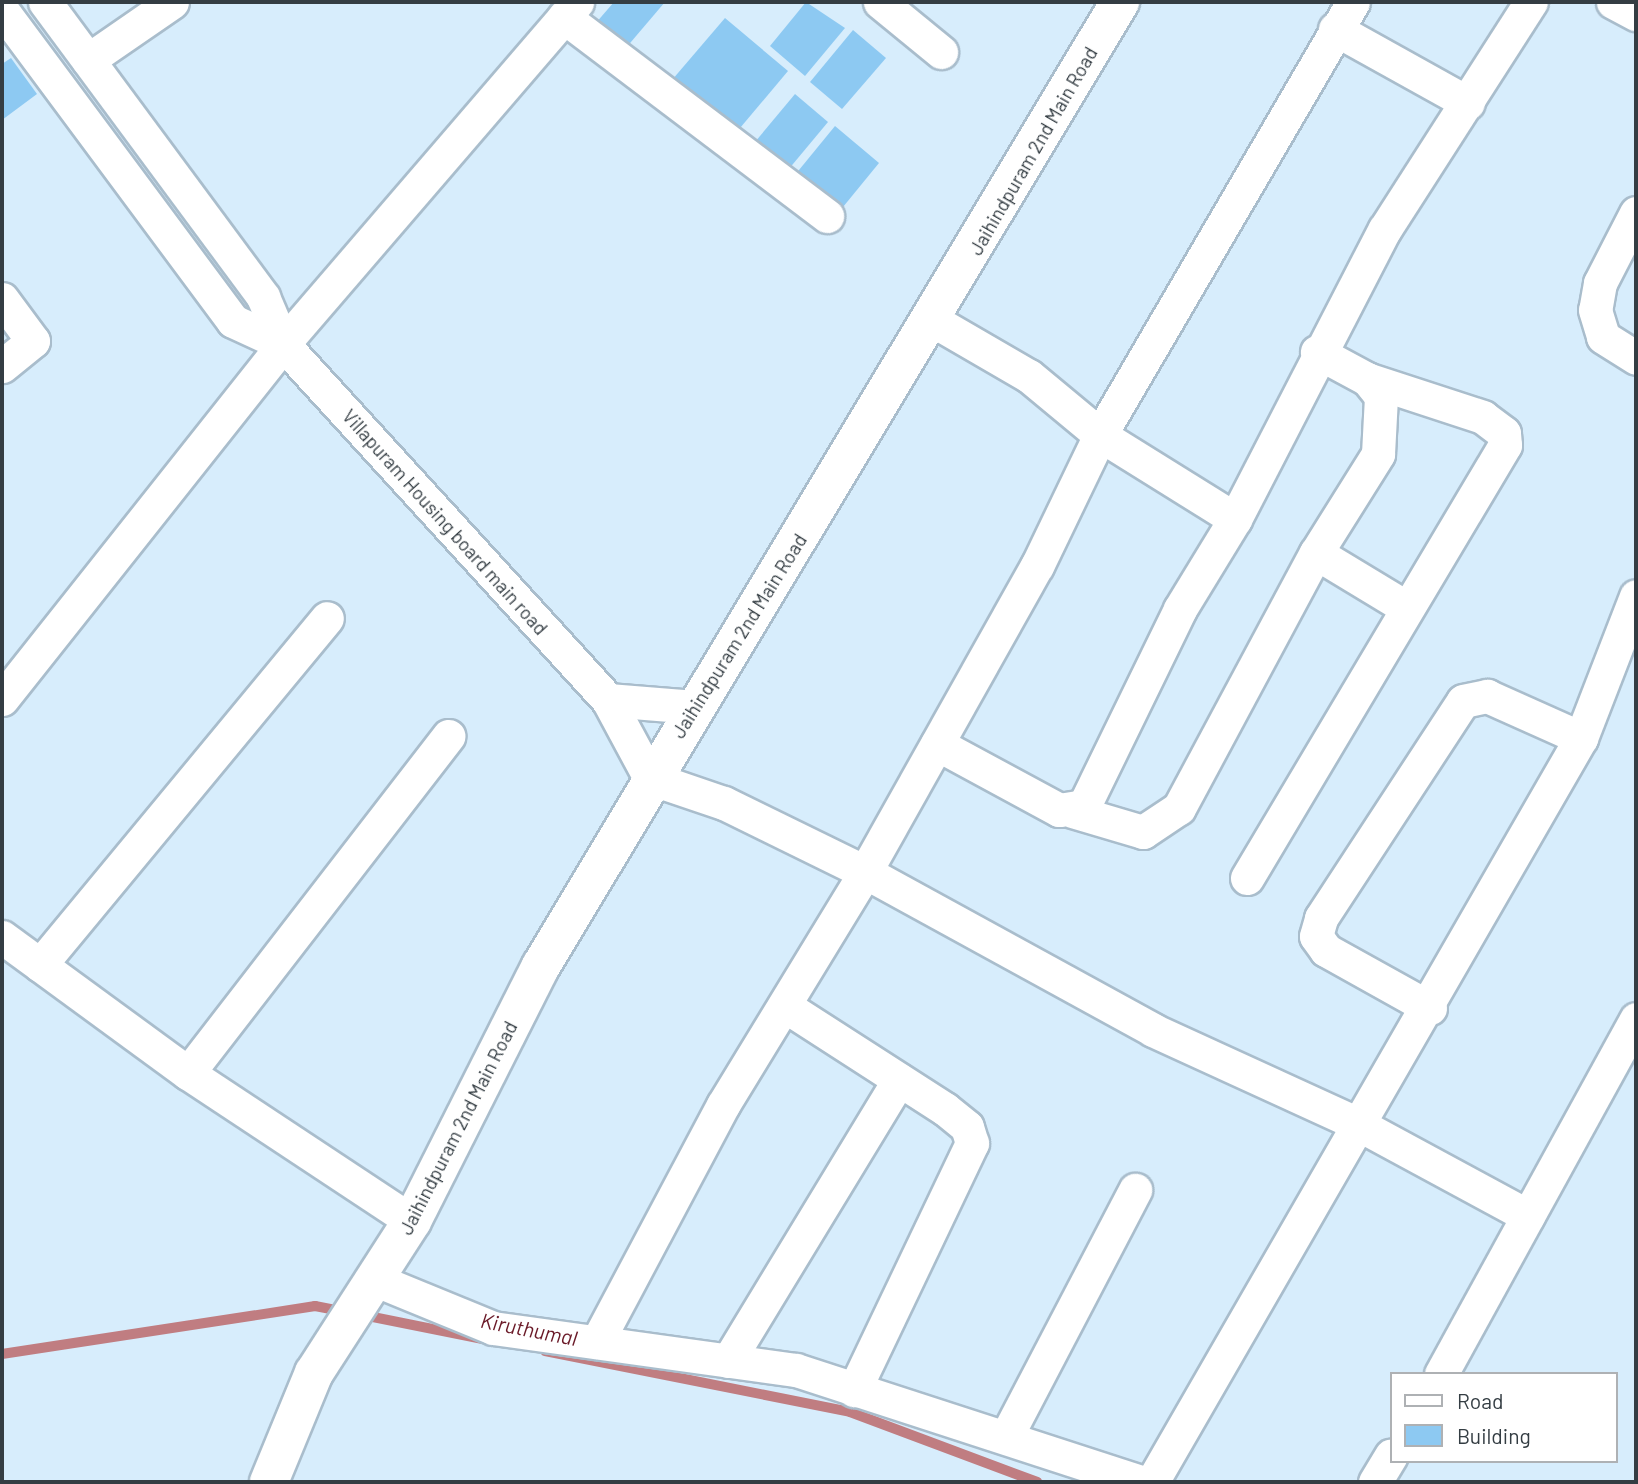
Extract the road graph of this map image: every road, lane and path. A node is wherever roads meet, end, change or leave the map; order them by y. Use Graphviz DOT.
graph roads {
  1 [pos="45,2"];
  2 [pos="172,2"];
  3 [pos="880,2"];
  4 [pos="1119,2"];
  5 [pos="1353,2"];
  6 [pos="1531,2"];
  7 [pos="1613,2"];
  8 [pos="571,9"];
  9 [pos="2,10"];
  10 [pos="1636,14"];
  11 [pos="1335,29"];
  12 [pos="941,52"];
  13 [pos="88,60"];
  14 [pos="1468,103"];
  15 [pos="1636,213"];
  16 [pos="827,216"];
  17 [pos="2,299"];
  18 [pos="934,321"];
  19 [pos="283,344"];
  20 [pos="1317,352"];
  21 [pos="1636,358"];
  22 [pos="2,366"];
  23 [pos="1367,379"];
  24 [pos="1100,435"];
  25 [pos="1235,519"];
  26 [pos="1316,554"];
  27 [pos="1636,596"];
  28 [pos="1407,608"];
  29 [pos="327,618"];
  30 [pos="2,699"];
  31 [pos="608,700"];
  32 [pos="695,707"];
  33 [pos="448,736"];
  34 [pos="1581,738"];
  35 [pos="937,744"];
  36 [pos="650,778"];
  37 [pos="1072,811"];
  38 [pos="865,872"];
  39 [pos="1247,878"];
  40 [pos="2,937"];
  41 [pos="40,965"];
  42 [pos="785,1006"];
  43 [pos="1430,1008"];
  44 [pos="1636,1019"];
  45 [pos="188,1073"];
  46 [pos="899,1080"];
  47 [pos="1358,1124"];
  48 [pos="1135,1190"];
  49 [pos="1528,1216"];
  50 [pos="412,1221"];
  51 [pos="376,1280"];
  52 [pos="597,1342"];
  53 [pos="728,1361"];
  54 [pos="1442,1372"];
  55 [pos="854,1390"];
  56 [pos="1006,1437"];
  57 [pos="1390,1457"];
  58 [pos="269,1482"];
  59 [pos="1141,1482"];
  60 [pos="1152,1482"];
  61 [pos="1375,1482"];
  1 -- 13 [label="street, Villapuram Housing board main road"];
  2 -- 13 [label="street"];
  3 -- 12 [label="street"];
  4 -- 18 [label="street, Jaihindpuram 2nd Main Road"];
  5 -- 11 [label="street"];
  6 -- 14 [label="street"];
  7 -- 10 [label="street"];
  8 -- 16 [label="street"];
  8 -- 19 [label="street"];
  9 -- 19 [label="street, Villapuram Housing board main road"];
  11 -- 14 [label="street"];
  11 -- 24 [label="street"];
  13 -- 19 [label="street, Villapuram Housing board main road"];
  14 -- 20 [label="street"];
  15 -- 21 [label="street"];
  17 -- 22 [label="street"];
  18 -- 24 [label="street"];
  18 -- 32 [label="street, Jaihindpuram 2nd Main Road"];
  19 -- 30 [label="street"];
  19 -- 31 [label="street, Villapuram Housing board main road"];
  20 -- 23 [label="street"];
  20 -- 25 [label="street"];
  23 -- 26 [label="street"];
  23 -- 28 [label="street"];
  24 -- 25 [label="street"];
  24 -- 35 [label="street"];
  25 -- 37 [label="street"];
  26 -- 28 [label="street"];
  26 -- 37 [label="street"];
  27 -- 34 [label="street"];
  28 -- 39 [label="street"];
  29 -- 41 [label="street"];
  31 -- 32 [label="street"];
  31 -- 36 [label="street, Villapuram Housing board main road"];
  32 -- 36 [label="street, Jaihindpuram 2nd Main Road"];
  33 -- 45 [label="street"];
  34 -- 43 [label="street"];
  34 -- 43 [label="street"];
  35 -- 37 [label="street"];
  35 -- 38 [label="street"];
  36 -- 38 [label="street"];
  36 -- 50 [label="street, Jaihindpuram 2nd Main Road"];
  38 -- 42 [label="street"];
  38 -- 47 [label="street"];
  40 -- 41 [label="street"];
  41 -- 45 [label="street"];
  42 -- 46 [label="street"];
  42 -- 52 [label="street"];
  43 -- 47 [label="street"];
  44 -- 49 [label="street"];
  45 -- 50 [label="street"];
  46 -- 53 [label="street"];
  46 -- 55 [label="street"];
  47 -- 49 [label="street"];
  47 -- 60 [label="street"];
  48 -- 56 [label="street"];
  49 -- 54 [label="street"];
  50 -- 51 [label="street, Jaihindpuram 2nd Main Road"];
  51 -- 52 [label="street"];
  51 -- 58 [label="street, Jaihindpuram 2nd Main Road"];
  52 -- 53 [label="street"];
  53 -- 55 [label="street"];
  55 -- 56 [label="street"];
  56 -- 59 [label="street"];
  57 -- 61 [label="street"];
}
